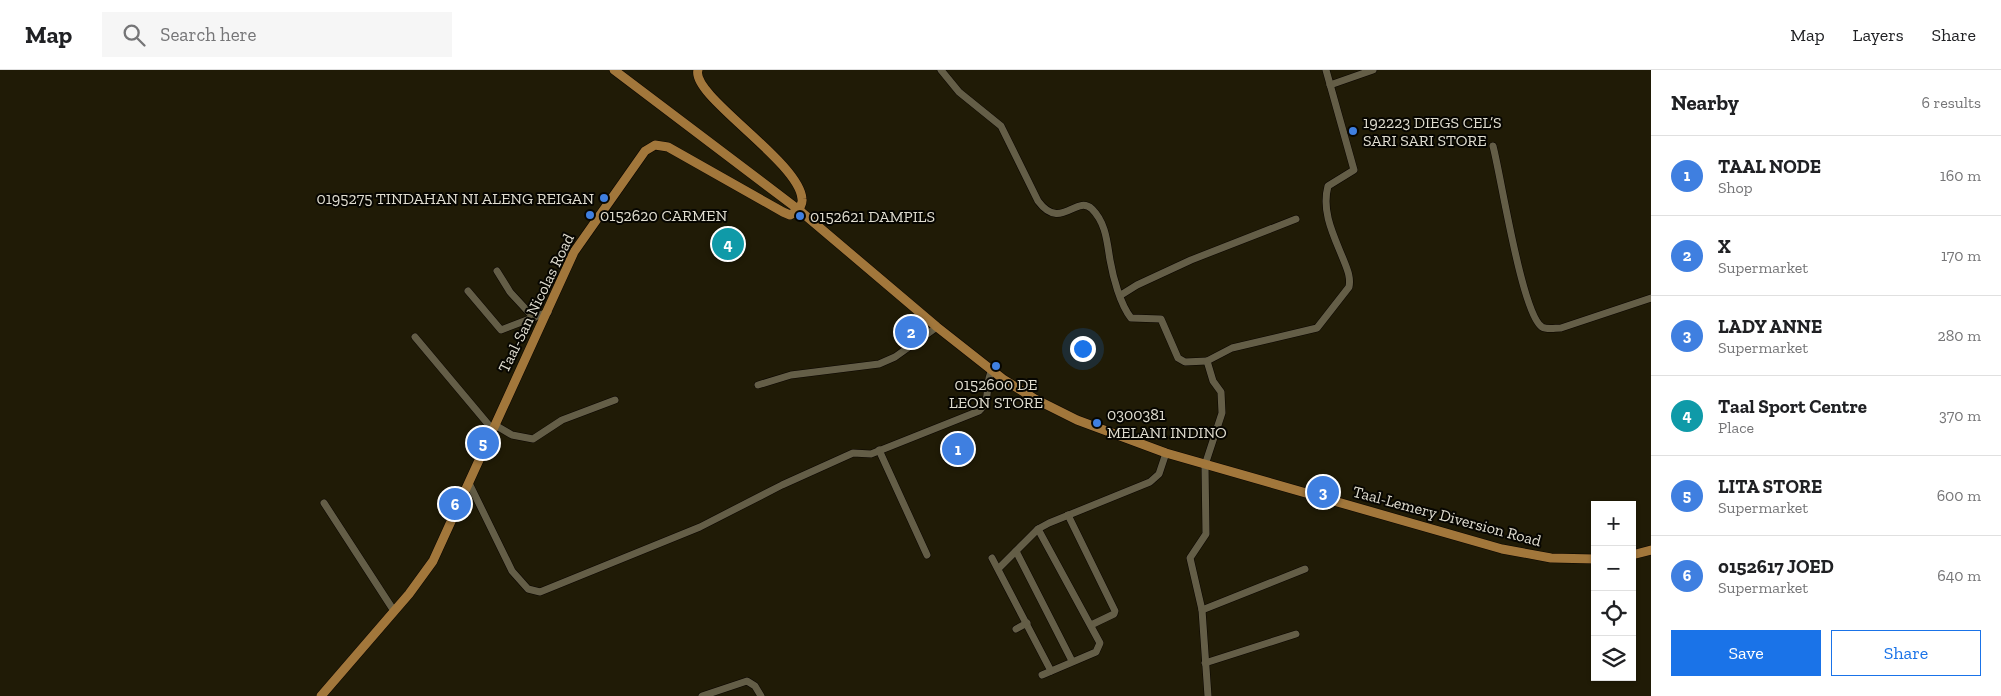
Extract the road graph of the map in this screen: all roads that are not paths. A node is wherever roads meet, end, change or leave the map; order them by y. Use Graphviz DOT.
graph roads {
  1 [pos="614,70"];
  2 [pos="698,70"];
  3 [pos="941,70"];
  4 [pos="1326,70"];
  5 [pos="1373,70"];
  6 [pos="1330,85"];
  7 [pos="1493,146"];
  8 [pos="799,210"];
  9 [pos="1296,219"];
  10 [pos="497,271"];
  11 [pos="468,291"];
  12 [pos="1121,295"];
  13 [pos="1651,298"];
  14 [pos="548,312"];
  15 [pos="534,318"];
  16 [pos="937,327"];
  17 [pos="415,337"];
  18 [pos="1207,361"];
  19 [pos="992,370"];
  20 [pos="758,385"];
  21 [pos="616,400"];
  22 [pos="494,428"];
  23 [pos="879,450"];
  24 [pos="1166,454"];
  25 [pos="1205,464"];
  26 [pos="469,483"];
  27 [pos="324,503"];
  28 [pos="1068,515"];
  29 [pos="1038,530"];
  30 [pos="1651,550"];
  31 [pos="1016,551"];
  32 [pos="1636,554"];
  33 [pos="927,555"];
  34 [pos="992,558"];
  35 [pos="1591,559"];
  36 [pos="999,568"];
  37 [pos="1305,569"];
  38 [pos="1202,610"];
  39 [pos="394,611"];
  40 [pos="1027,623"];
  41 [pos="1091,625"];
  42 [pos="1016,629"];
  43 [pos="1296,634"];
  44 [pos="1072,661"];
  45 [pos="1205,663"];
  46 [pos="1051,671"];
  47 [pos="1042,675"];
  48 [pos="321,696"];
  49 [pos="702,696"];
  50 [pos="761,696"];
  51 [pos="1208,696"];
  1 -- 8 [label="main road, Taal-Lemery Diversion Road"];
  2 -- 8 [label="main road"];
  3 -- 12 [label="street"];
  4 -- 6 [label="street"];
  5 -- 6 [label="street"];
  6 -- 18 [label="street"];
  7 -- 13 [label="street"];
  8 -- 14 [label="main road, Taal-San Nicolas Road"];
  8 -- 16 [label="main road, Taal-Lemery Diversion Road"];
  9 -- 12 [label="street"];
  10 -- 15 [label="street"];
  11 -- 15 [label="street"];
  12 -- 18 [label="street"];
  14 -- 15 [label="street"];
  14 -- 22 [label="main road, Taal-San Nicolas Road"];
  16 -- 19 [label="main road, Taal-Lemery Diversion Road"];
  16 -- 20 [label="street"];
  17 -- 22 [label="street"];
  18 -- 25 [label="street"];
  19 -- 23 [label="street"];
  19 -- 24 [label="main road, Taal-Lemery Diversion Road"];
  21 -- 22 [label="street"];
  22 -- 26 [label="main road, Taal-San Nicolas Road"];
  23 -- 26 [label="street"];
  23 -- 33 [label="street"];
  24 -- 25 [label="main road, Taal-Lemery Diversion Road"];
  24 -- 28 [label="street"];
  25 -- 35 [label="main road, Taal-Lemery Diversion Road"];
  25 -- 38 [label="street"];
  26 -- 39 [label="main road, Taal-San Nicolas Road"];
  27 -- 39 [label="street"];
  28 -- 29 [label="street"];
  28 -- 41 [label="street"];
  29 -- 31 [label="street"];
  29 -- 41 [label="street"];
  30 -- 32 [label="main road"];
  31 -- 36 [label="street"];
  31 -- 44 [label="street"];
  34 -- 36 [label="street"];
  36 -- 40 [label="street"];
  37 -- 38 [label="street"];
  38 -- 45 [label="street"];
  39 -- 48 [label="main road, Taal-San Nicolas Road"];
  40 -- 42 [label="street"];
  40 -- 46 [label="street"];
  41 -- 44 [label="street"];
  43 -- 45 [label="street"];
  44 -- 46 [label="street"];
  45 -- 51 [label="street"];
  46 -- 47 [label="street"];
  49 -- 50 [label="street"];
}
